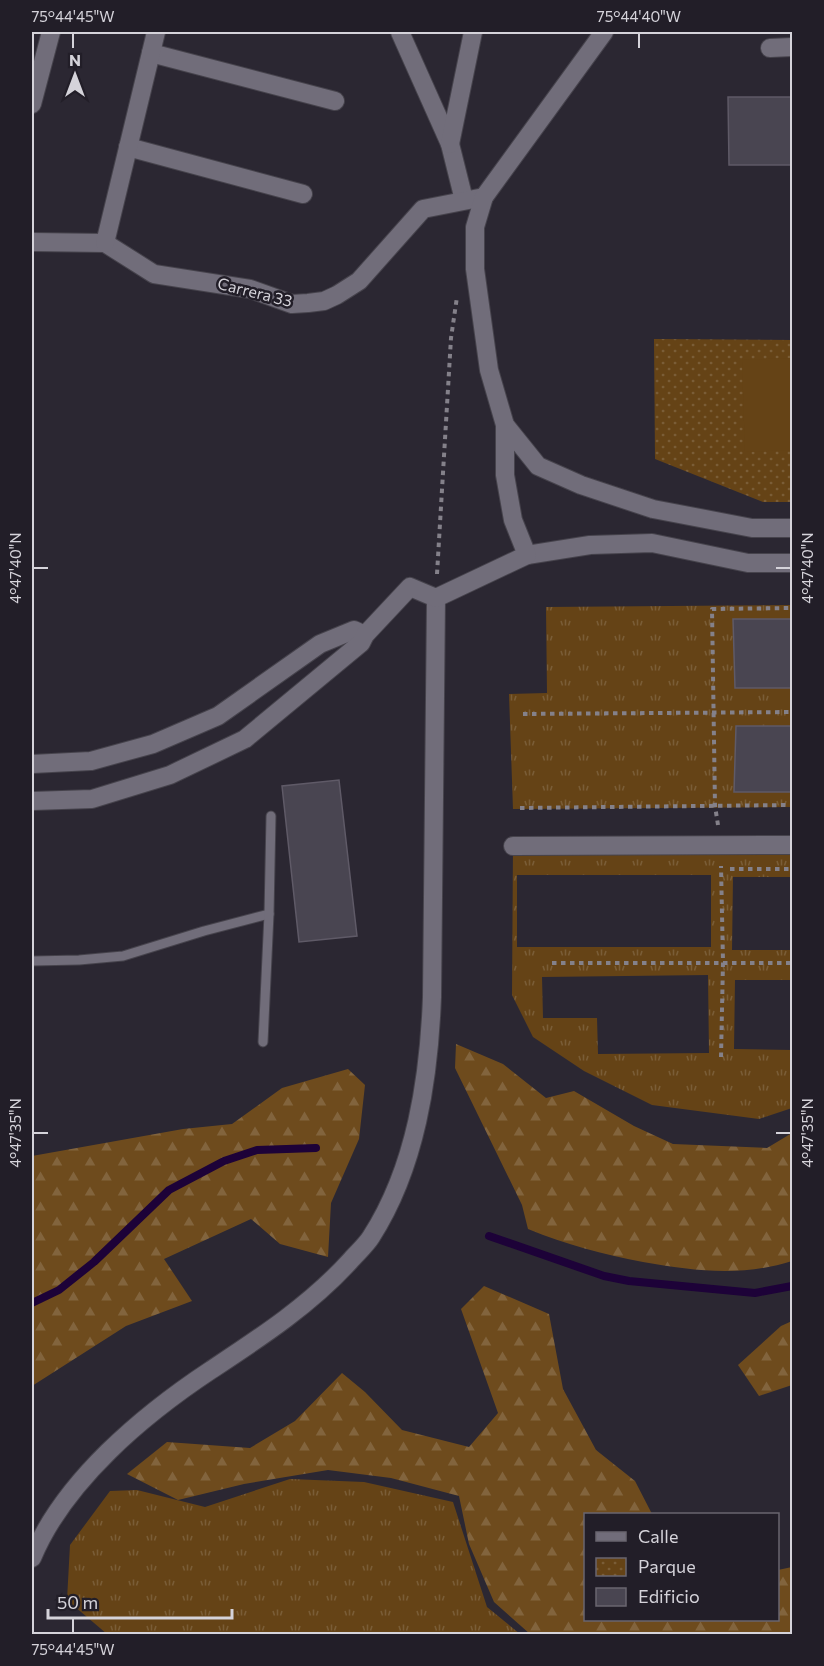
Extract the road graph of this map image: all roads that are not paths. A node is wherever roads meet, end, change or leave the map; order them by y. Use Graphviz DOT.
graph roads {
  1 [pos="51,32"];
  2 [pos="156,32"];
  3 [pos="400,32"];
  4 [pos="472,32"];
  5 [pos="604,32"];
  6 [pos="770,48"];
  7 [pos="792,48"];
  8 [pos="151,53"];
  9 [pos="335,101"];
  10 [pos="32,104"];
  11 [pos="450,144"];
  12 [pos="128,147"];
  13 [pos="303,194"];
  14 [pos="484,197"];
  15 [pos="464,200"];
  16 [pos="32,242"];
  17 [pos="105,243"];
  18 [pos="505,425"];
  19 [pos="792,528"];
  20 [pos="527,555"];
  21 [pos="792,563"];
  22 [pos="436,598"];
  23 [pos="365,635"];
  24 [pos="32,764"];
  25 [pos="32,801"];
  26 [pos="270,816"];
  27 [pos="792,845"];
  28 [pos="513,846"];
  29 [pos="269,914"];
  30 [pos="32,961"];
  31 [pos="263,1042"];
  32 [pos="32,1558"];
  1 -- 10 [label="street"];
  2 -- 8 [label="street"];
  3 -- 11 [label="street"];
  4 -- 11 [label="street"];
  5 -- 14 [label="street"];
  6 -- 7 [label="street"];
  8 -- 9 [label="street"];
  8 -- 12 [label="street"];
  11 -- 15 [label="street"];
  12 -- 13 [label="street"];
  12 -- 17 [label="street"];
  14 -- 15 [label="street, Carrera 33"];
  14 -- 18 [label="street"];
  15 -- 17 [label="street, Carrera 33"];
  16 -- 17 [label="street"];
  18 -- 19 [label="street"];
  18 -- 20 [label="street"];
  20 -- 21 [label="street"];
  20 -- 22 [label="street"];
  22 -- 23 [label="street"];
  22 -- 32 [label="street"];
  23 -- 24 [label="street"];
  23 -- 25 [label="street"];
  26 -- 29 [label="lane"];
  27 -- 28 [label="street"];
  29 -- 30 [label="lane"];
  29 -- 31 [label="lane"];
}
